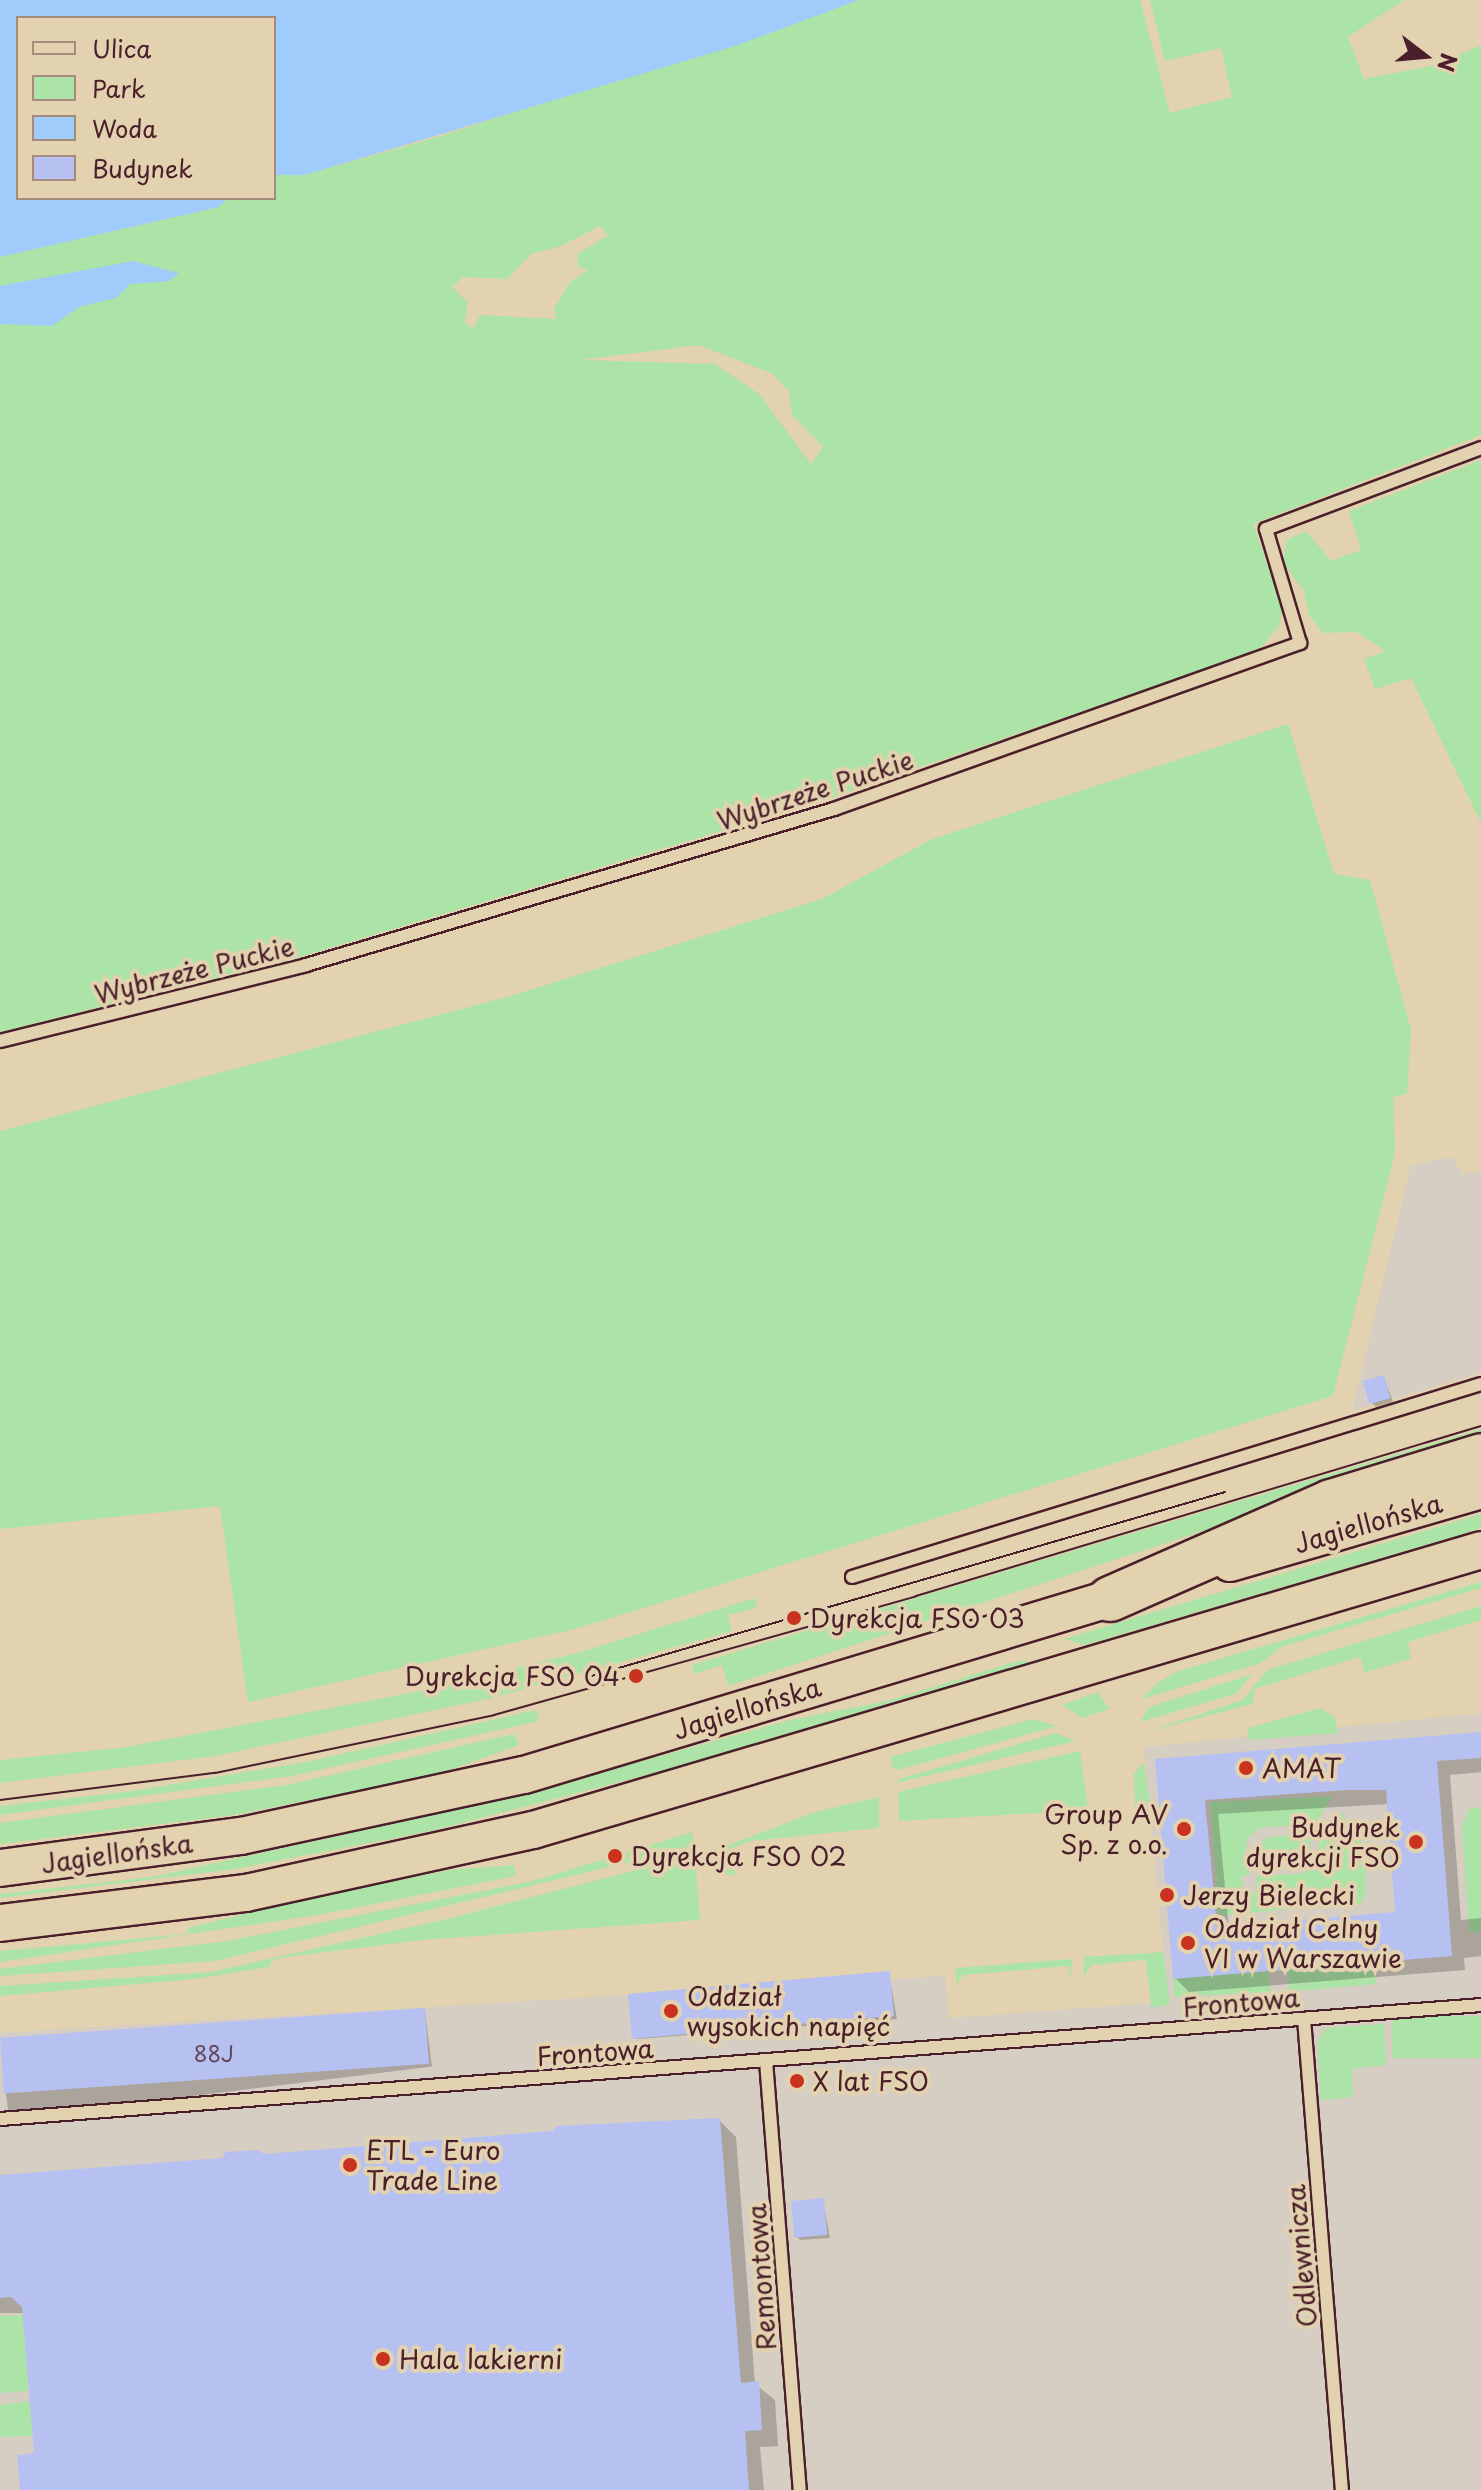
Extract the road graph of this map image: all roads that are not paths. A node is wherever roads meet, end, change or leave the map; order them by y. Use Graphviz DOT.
graph roads {
  1 [pos="1481,448"];
  2 [pos="0,1041"];
  3 [pos="1481,1384"];
  4 [pos="1481,1456"];
  5 [pos="1481,1490"];
  6 [pos="1481,1550"];
  7 [pos="852,1577"];
  8 [pos="1110,1599"];
  9 [pos="0,1868"];
  10 [pos="0,1923"];
  11 [pos="1481,2005"];
  12 [pos="1304,2019"];
  13 [pos="766,2061"];
  14 [pos="0,2119"];
  15 [pos="800,2490"];
  16 [pos="1342,2490"];
  1 -- 2 [label="lane, Wybrzeże Puckie"];
  3 -- 7 [label="lane"];
  4 -- 8 [label="highway"];
  5 -- 8 [label="main road, Jagiellońska"];
  6 -- 10 [label="main road"];
  8 -- 9 [label="main road, Jagiellońska"];
  11 -- 12 [label="lane, Frontowa"];
  12 -- 13 [label="lane, Frontowa"];
  12 -- 16 [label="lane, Odlewnicza"];
  13 -- 14 [label="lane, Frontowa"];
  13 -- 15 [label="lane, Remontowa"];
}
